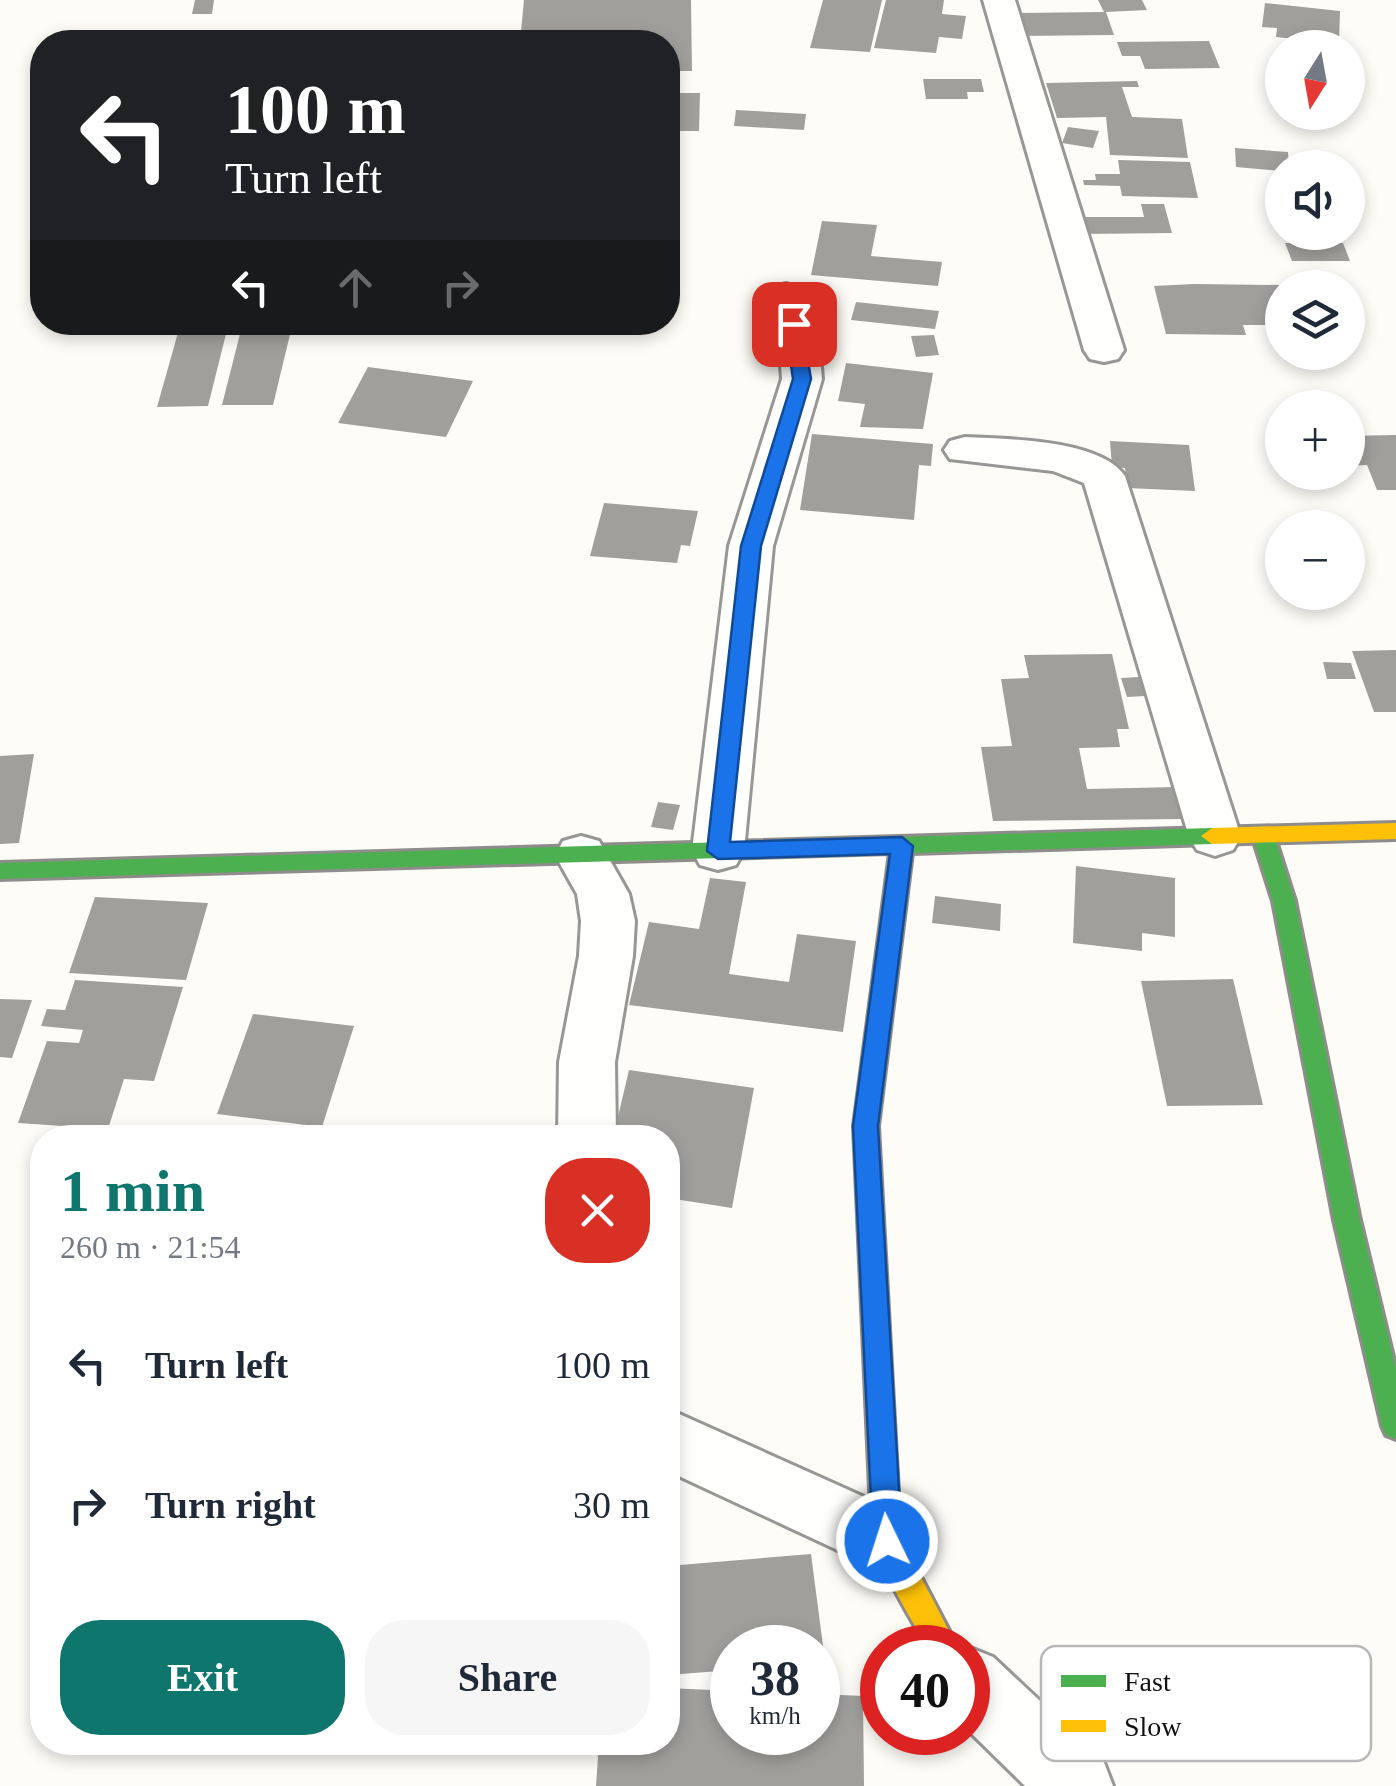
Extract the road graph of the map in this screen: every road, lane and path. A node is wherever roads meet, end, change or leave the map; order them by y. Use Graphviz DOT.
graph roads {
  1 [pos="999,0"];
  2 [pos="786,296"];
  3 [pos="1104,350"];
  4 [pos="964,450"];
  5 [pos="1396,832"];
  6 [pos="1263,836"];
  7 [pos="1215,837"];
  8 [pos="902,846"];
  9 [pos="718,851"];
  10 [pos="582,855"];
  11 [pos="0,871"];
  12 [pos="587,1125"];
  13 [pos="1396,1426"];
  14 [pos="680,1445"];
  15 [pos="887,1541"];
  16 [pos="931,1625"];
  17 [pos="990,1703"];
  18 [pos="1041,1752"];
  19 [pos="1051,1761"];
  20 [pos="1077,1786"];
  1 -- 3 [label="street"];
  2 -- 9 [label="street"];
  4 -- 7 [label="street"];
  5 -- 6 [label="street"];
  6 -- 7 [label="street"];
  6 -- 13 [label="street"];
  7 -- 8 [label="street"];
  8 -- 9 [label="street"];
  8 -- 15 [label="street"];
  9 -- 10 [label="street"];
  10 -- 11 [label="street"];
  10 -- 12 [label="street"];
  14 -- 15 [label="street"];
  15 -- 16 [label="street"];
  17 -- 18 [label="street"];
  19 -- 20 [label="street"];
}
